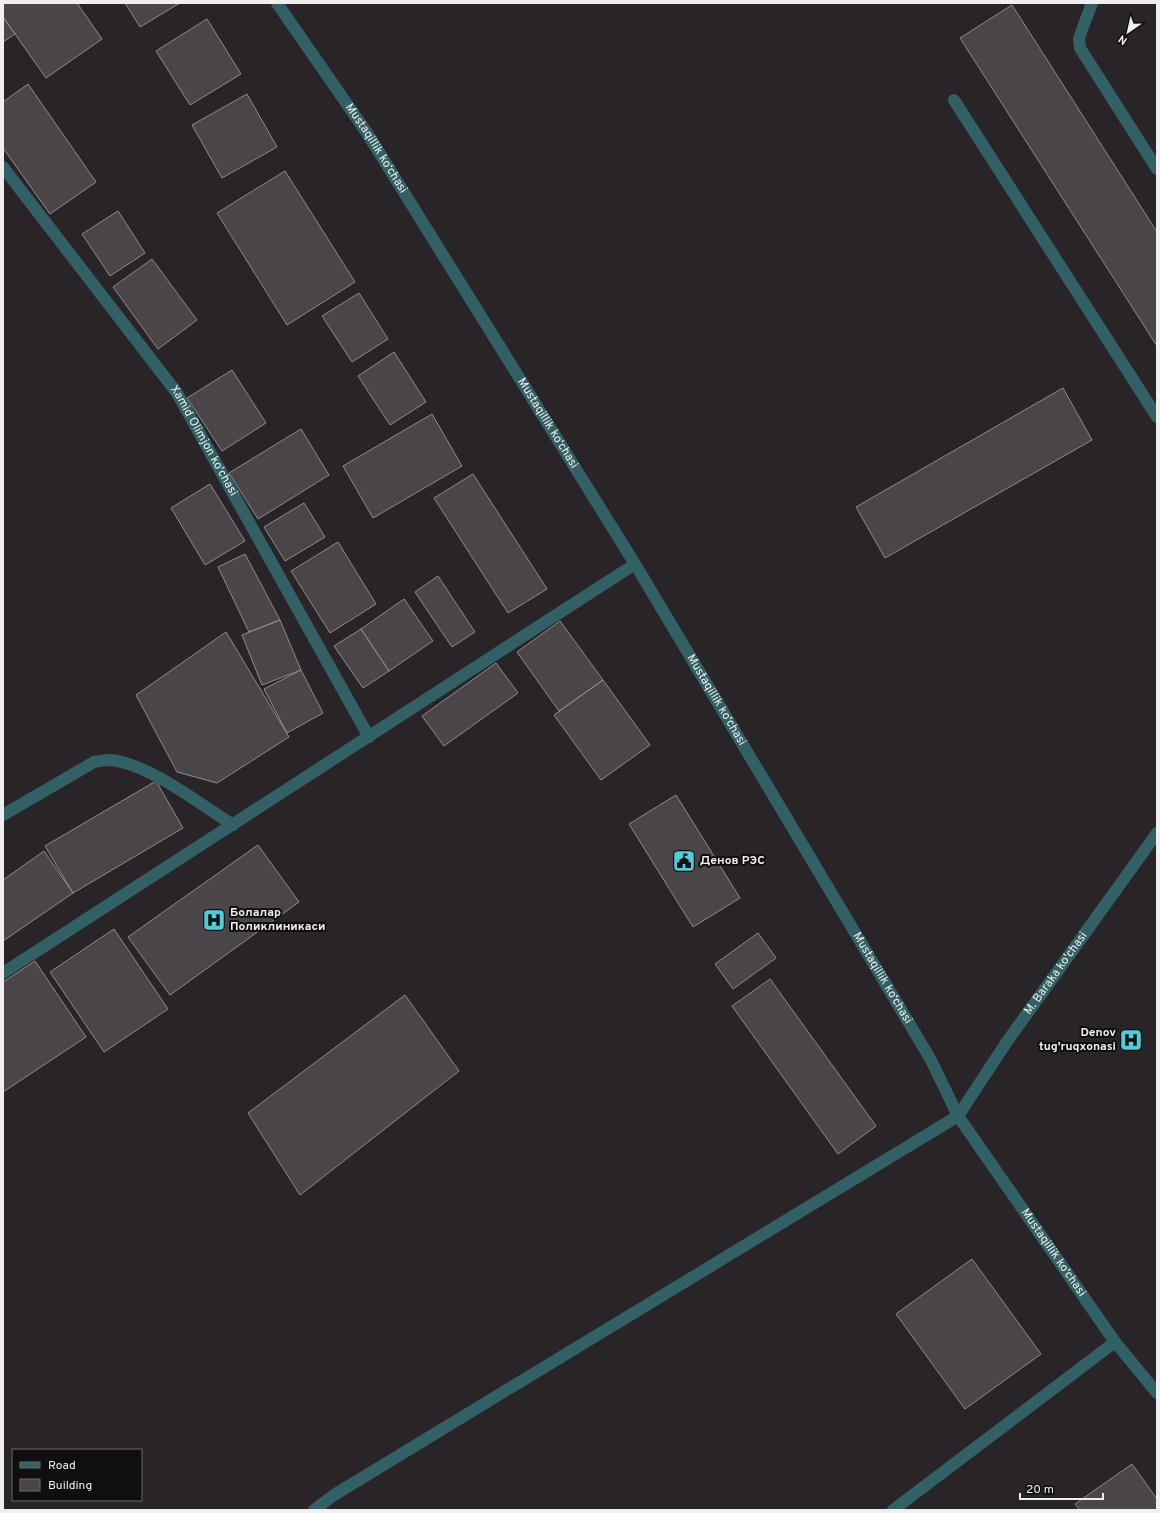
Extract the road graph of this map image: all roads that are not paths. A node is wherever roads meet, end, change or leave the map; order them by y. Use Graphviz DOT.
graph roads {
  1 [pos="1092,3"];
  2 [pos="279,4"];
  3 [pos="954,100"];
  4 [pos="3,167"];
  5 [pos="1157,169"];
  6 [pos="1157,417"];
  7 [pos="635,564"];
  8 [pos="369,737"];
  9 [pos="3,814"];
  10 [pos="233,825"];
  11 [pos="1157,833"];
  12 [pos="3,973"];
  13 [pos="958,1116"];
  14 [pos="1115,1342"];
  15 [pos="1157,1393"];
  16 [pos="314,1510"];
  17 [pos="893,1510"];
  1 -- 5 [label="street"];
  2 -- 7 [label="street, Mustaqillik ko‘chasi"];
  3 -- 6 [label="street"];
  4 -- 8 [label="street, Xamid Olimjon ko'chasi"];
  7 -- 8 [label="street"];
  7 -- 13 [label="street, Mustaqillik ko‘chasi"];
  8 -- 10 [label="street"];
  9 -- 10 [label="street"];
  10 -- 12 [label="street"];
  11 -- 13 [label="street, M. Baraka ko'chasi"];
  13 -- 14 [label="street, Mustaqillik ko‘chasi"];
  13 -- 16 [label="street"];
  14 -- 15 [label="street, Mustaqillik ko‘chasi"];
  14 -- 17 [label="street"];
}
